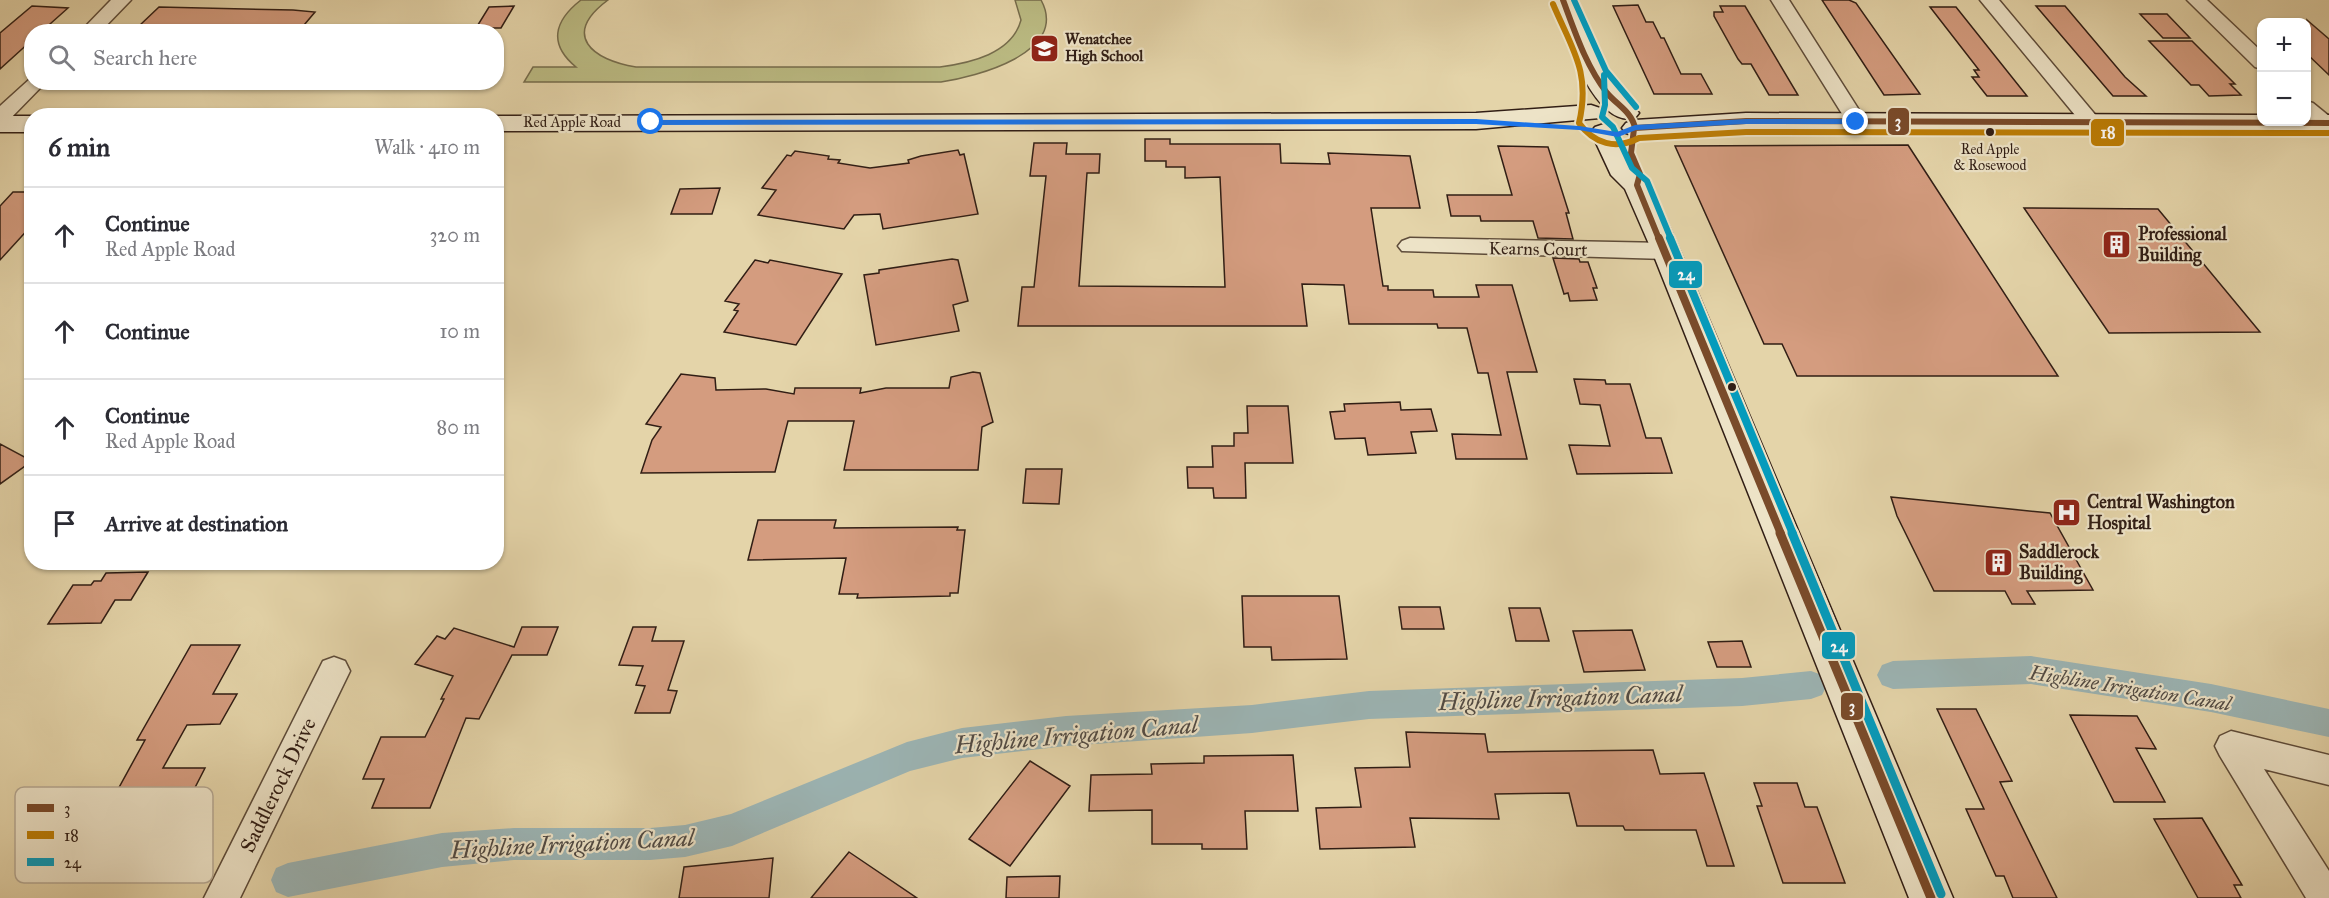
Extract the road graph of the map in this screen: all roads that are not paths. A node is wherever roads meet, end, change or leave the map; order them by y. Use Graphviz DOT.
graph roads {
  1 [pos="122,0"];
  2 [pos="1563,0"];
  3 [pos="1780,0"];
  4 [pos="1989,0"];
  5 [pos="2196,0"];
  6 [pos="97,24"];
  7 [pos="2257,58"];
  8 [pos="1594,75"];
  9 [pos="28,90"];
  10 [pos="0,118"];
  11 [pos="2320,118"];
  12 [pos="1631,121"];
  13 [pos="1597,122"];
  14 [pos="1856,122"];
  15 [pos="2091,122"];
  16 [pos="504,123"];
  17 [pos="0,124"];
  18 [pos="24,124"];
  19 [pos="1637,185"];
  20 [pos="1410,246"];
  21 [pos="1666,251"];
  22 [pos="334,671"];
  23 [pos="2329,770"];
  24 [pos="222,898"];
  25 [pos="1931,898"];
  26 [pos="2326,898"];
  1 -- 6 [label="street"];
  2 -- 8 [label="street"];
  3 -- 14 [label="street"];
  4 -- 15 [label="street"];
  5 -- 7 [label="street"];
  8 -- 12 [label="street"];
  8 -- 13 [label="street"];
  9 -- 10 [label="street"];
  11 -- 15 [label="street"];
  12 -- 13 [label="street, Red Apple Road"];
  12 -- 14 [label="street"];
  12 -- 19 [label="street"];
  13 -- 16 [label="street, Red Apple Road"];
  13 -- 19 [label="street"];
  14 -- 15 [label="street"];
  17 -- 18 [label="street"];
  19 -- 21 [label="street"];
  20 -- 21 [label="street, Kearns Court"];
  21 -- 25 [label="street"];
  22 -- 24 [label="street, Saddlerock Drive"];
  23 -- 26 [label="street"];
}
